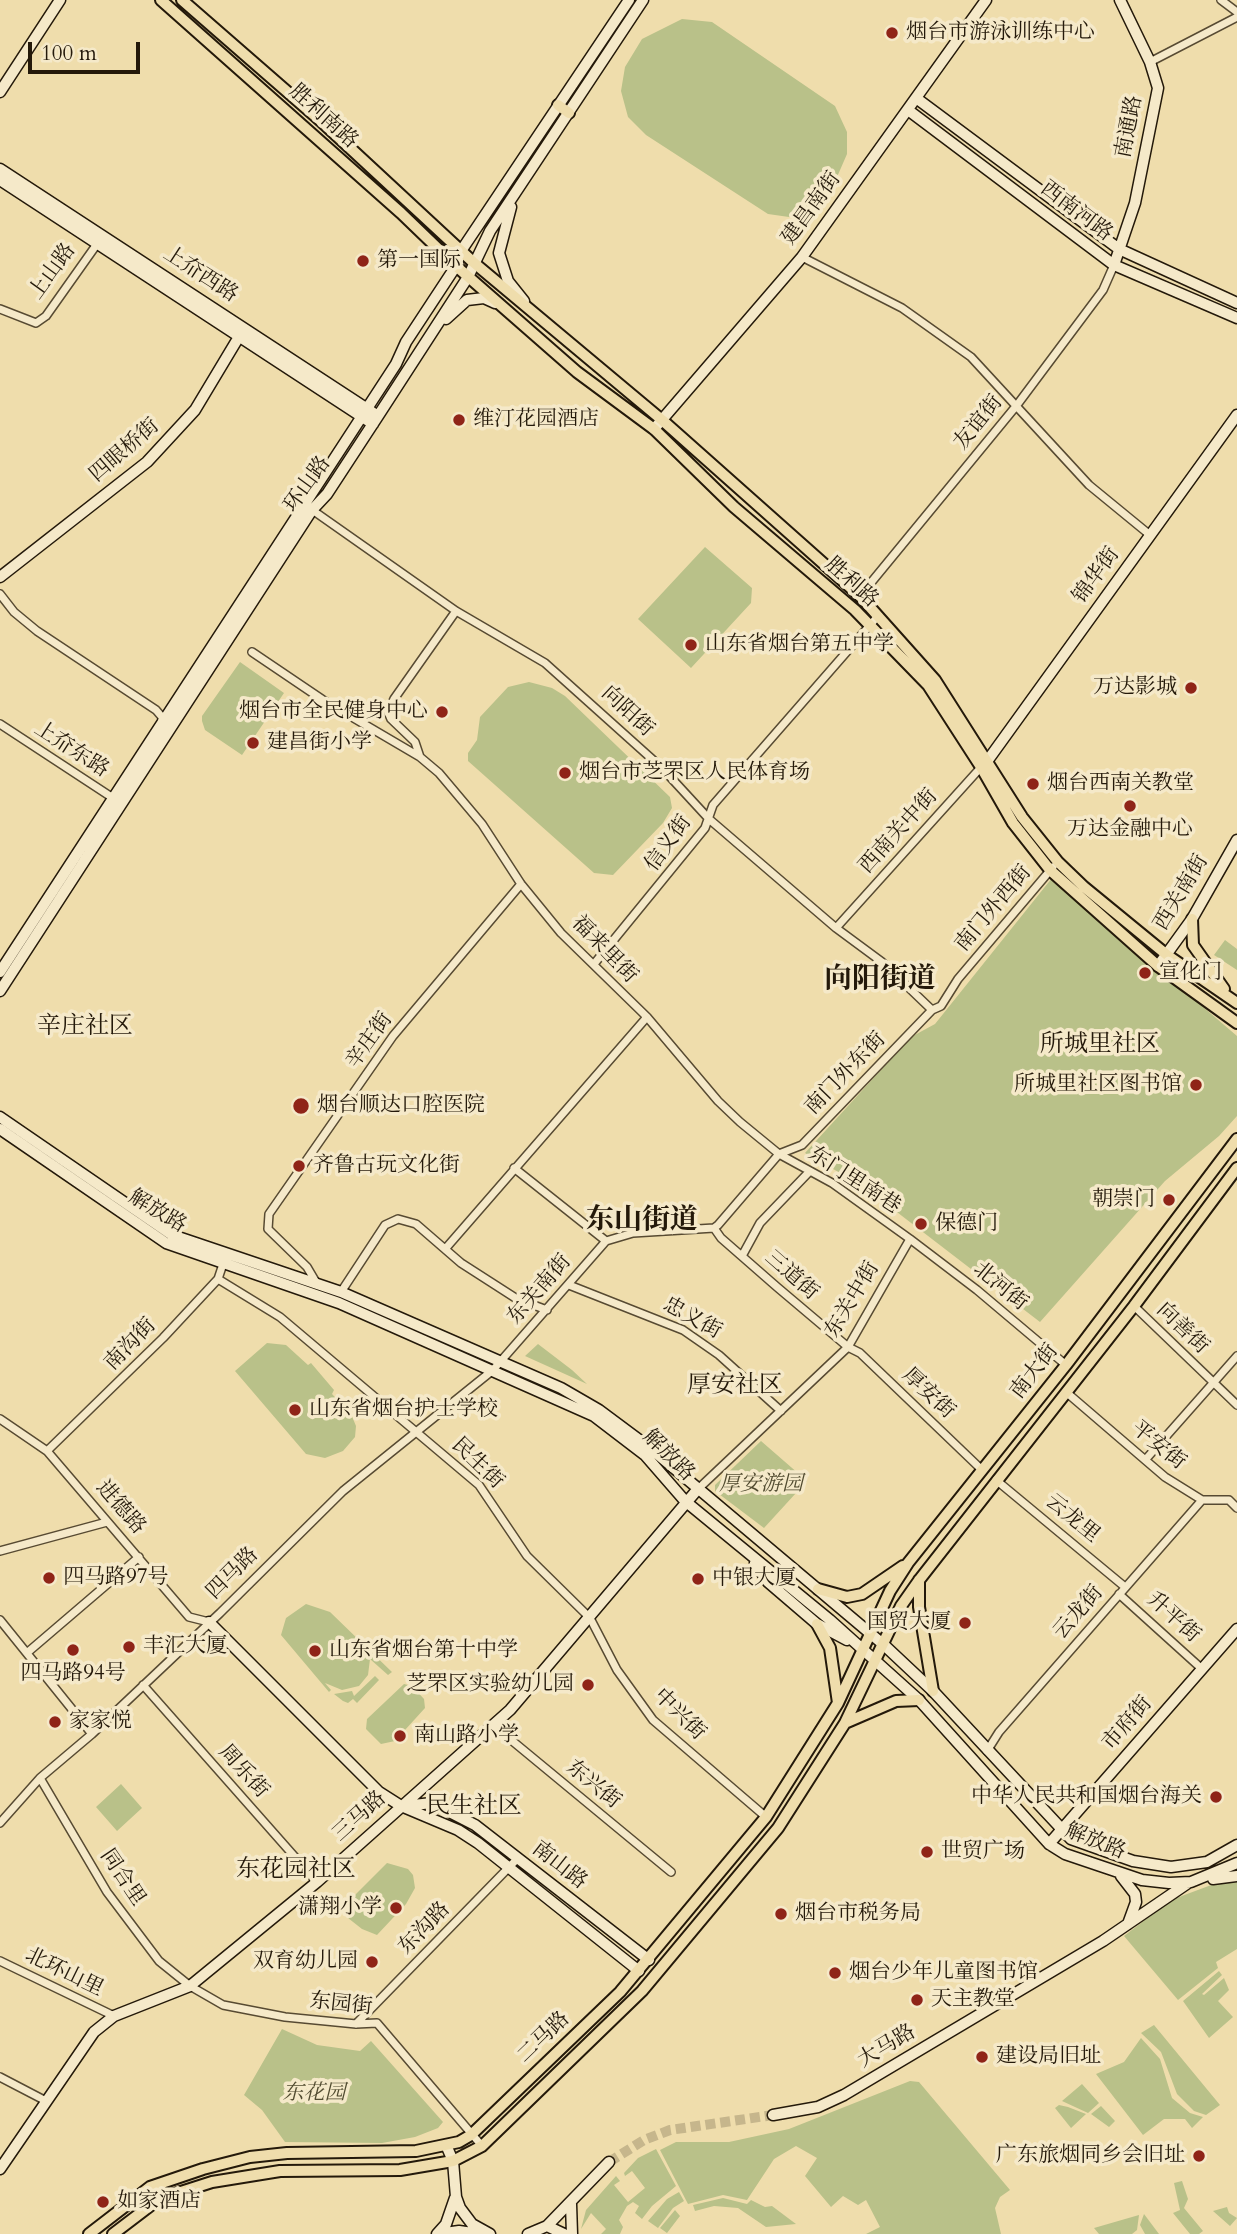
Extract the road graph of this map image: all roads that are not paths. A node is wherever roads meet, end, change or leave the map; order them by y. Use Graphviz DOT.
graph roads {
  1 [pos="60,0"];
  2 [pos="161,0"];
  3 [pos="182,0"];
  4 [pos="629,0"];
  5 [pos="643,0"];
  6 [pos="986,0"];
  7 [pos="1120,0"];
  8 [pos="1221,0"];
  9 [pos="1237,15"];
  10 [pos="1150,62"];
  11 [pos="5,75"];
  12 [pos="0,92"];
  13 [pos="916,98"];
  14 [pos="558,105"];
  15 [pos="908,110"];
  16 [pos="569,113"];
  17 [pos="0,169"];
  18 [pos="0,180"];
  19 [pos="523,183"];
  20 [pos="97,244"];
  21 [pos="1119,249"];
  22 [pos="461,251"];
  23 [pos="802,257"];
  24 [pos="473,262"];
  25 [pos="1115,265"];
  26 [pos="456,266"];
  27 [pos="468,277"];
  28 [pos="1237,303"];
  29 [pos="504,308"];
  30 [pos="0,309"];
  31 [pos="534,313"];
  32 [pos="1237,318"];
  33 [pos="243,331"];
  34 [pos="424,342"];
  35 [pos="1017,405"];
  36 [pos="363,412"];
  37 [pos="1237,415"];
  38 [pos="375,420"];
  39 [pos="662,420"];
  40 [pos="653,429"];
  41 [pos="303,503"];
  42 [pos="312,510"];
  43 [pos="1150,535"];
  44 [pos="0,577"];
  45 [pos="0,594"];
  46 [pos="860,596"];
  47 [pos="456,611"];
  48 [pos="878,616"];
  49 [pos="870,627"];
  50 [pos="253,652"];
  51 [pos="162,723"];
  52 [pos="0,724"];
  53 [pos="420,757"];
  54 [pos="984,763"];
  55 [pos="113,798"];
  56 [pos="122,804"];
  57 [pos="709,819"];
  58 [pos="1237,840"];
  59 [pos="1054,866"];
  60 [pos="521,884"];
  61 [pos="1192,919"];
  62 [pos="836,928"];
  63 [pos="1167,955"];
  64 [pos="594,964"];
  65 [pos="1158,966"];
  66 [pos="0,972"];
  67 [pos="0,991"];
  68 [pos="1235,1001"];
  69 [pos="932,1010"];
  70 [pos="647,1017"];
  71 [pos="1237,1023"];
  72 [pos="0,1117"];
  73 [pos="0,1129"];
  74 [pos="1237,1139"];
  75 [pos="779,1154"];
  76 [pos="514,1168"];
  77 [pos="1237,1168"];
  78 [pos="809,1172"];
  79 [pos="714,1228"];
  80 [pos="910,1239"];
  81 [pos="606,1241"];
  82 [pos="446,1248"];
  83 [pos="742,1256"];
  84 [pos="225,1259"];
  85 [pos="218,1279"];
  86 [pos="317,1282"];
  87 [pos="569,1285"];
  88 [pos="341,1292"];
  89 [pos="314,1294"];
  90 [pos="1134,1306"];
  91 [pos="547,1310"];
  92 [pos="848,1347"];
  93 [pos="1237,1356"];
  94 [pos="501,1361"];
  95 [pos="1066,1365"];
  96 [pos="493,1370"];
  97 [pos="1212,1383"];
  98 [pos="1066,1392"];
  99 [pos="1237,1405"];
  100 [pos="781,1411"];
  101 [pos="0,1419"];
  102 [pos="415,1430"];
  103 [pos="47,1451"];
  104 [pos="1146,1459"];
  105 [pos="982,1469"];
  106 [pos="995,1480"];
  107 [pos="697,1490"];
  108 [pos="1202,1500"];
  109 [pos="685,1501"];
  110 [pos="1237,1508"];
  111 [pos="107,1522"];
  112 [pos="0,1551"];
  113 [pos="747,1551"];
  114 [pos="139,1557"];
  115 [pos="908,1563"];
  116 [pos="919,1579"];
  117 [pos="818,1588"];
  118 [pos="1122,1590"];
  119 [pos="590,1618"];
  120 [pos="0,1620"];
  121 [pos="209,1622"];
  122 [pos="817,1624"];
  123 [pos="1237,1629"];
  124 [pos="871,1633"];
  125 [pos="854,1642"];
  126 [pos="884,1645"];
  127 [pos="864,1650"];
  128 [pos="28,1652"];
  129 [pos="877,1661"];
  130 [pos="1202,1669"];
  131 [pos="143,1685"];
  132 [pos="933,1691"];
  133 [pos="919,1700"];
  134 [pos="838,1703"];
  135 [pos="845,1723"];
  136 [pos="493,1725"];
  137 [pos="92,1734"];
  138 [pos="987,1751"];
  139 [pos="40,1778"];
  140 [pos="401,1806"];
  141 [pos="766,1817"];
  142 [pos="0,1823"];
  143 [pos="1060,1831"];
  144 [pos="1049,1844"];
  145 [pos="1236,1847"];
  146 [pos="518,1858"];
  147 [pos="1237,1863"];
  148 [pos="1195,1865"];
  149 [pos="509,1868"];
  150 [pos="671,1872"];
  151 [pos="1118,1873"];
  152 [pos="1237,1876"];
  153 [pos="317,1882"];
  154 [pos="1191,1882"];
  155 [pos="1128,1924"];
  156 [pos="649,1960"];
  157 [pos="0,1961"];
  158 [pos="639,1970"];
  159 [pos="190,1986"];
  160 [pos="114,2016"];
  161 [pos="356,2024"];
  162 [pos="0,2077"];
  163 [pos="46,2101"];
  164 [pos="773,2115"];
  165 [pos="471,2135"];
  166 [pos="446,2145"];
  167 [pos="482,2146"];
  168 [pos="453,2161"];
  169 [pos="609,2162"];
  170 [pos="0,2169"];
  171 [pos="456,2197"];
  172 [pos="570,2204"];
  173 [pos="547,2226"];
  174 [pos="89,2234"];
  175 [pos="113,2234"];
  176 [pos="437,2234"];
  177 [pos="479,2234"];
  178 [pos="490,2234"];
  179 [pos="528,2234"];
  180 [pos="564,2234"];
  181 [pos="572,2234"];
  1 -- 11 [label="main road"];
  2 -- 26 [label="main road, 胜利南路"];
  3 -- 22 [label="main road, 胜利南路"];
  4 -- 14 [label="main road, 环山路"];
  5 -- 16 [label="main road, 环山路"];
  6 -- 13 [label="main road, 建昌南街"];
  7 -- 10 [label="main road, 南通路"];
  8 -- 9 [label="street"];
  9 -- 10 [label="street"];
  10 -- 21 [label="main road, 南通路"];
  11 -- 12 [label="main road"];
  13 -- 15 [label="main road, 建昌南街"];
  13 -- 21 [label="main road, 西南河路"];
  14 -- 16 [label="main road"];
  14 -- 22 [label="main road, 环山路"];
  15 -- 23 [label="main road, 建昌南街"];
  15 -- 25 [label="main road, 西南河路"];
  16 -- 19 [label="main road, 环山路"];
  17 -- 33 [label="main road, 上夼西路"];
  18 -- 20 [label="main road, 上夼西路"];
  19 -- 24 [label="main road, 环山路"];
  19 -- 31 [label="main road"];
  20 -- 30 [label="street, 上山路"];
  20 -- 33 [label="main road, 上夼西路"];
  21 -- 25 [label="main road, 南通路"];
  21 -- 28 [label="main road, 西南河路"];
  22 -- 24 [label="main road, 胜利路"];
  22 -- 26 [label="main road, 环山路"];
  23 -- 35 [label="street"];
  23 -- 39 [label="main road, 建昌南街"];
  24 -- 27 [label="main road, 环山路"];
  24 -- 31 [label="main road, 胜利路"];
  25 -- 32 [label="main road, 西南河路"];
  25 -- 35 [label="street, 友谊街"];
  26 -- 27 [label="main road, 胜利路"];
  26 -- 36 [label="main road, 环山路"];
  27 -- 29 [label="main road, 胜利路"];
  27 -- 34 [label="main road, 环山路"];
  29 -- 34 [label="main road"];
  29 -- 40 [label="main road, 胜利路"];
  31 -- 39 [label="main road, 胜利路"];
  33 -- 36 [label="main road, 上夼西路"];
  33 -- 44 [label="main road, 四眼桥街"];
  34 -- 38 [label="main road, 环山路"];
  35 -- 43 [label="street"];
  35 -- 46 [label="street, 友谊街"];
  36 -- 38 [label="main road, 上夼西路"];
  36 -- 41 [label="main road, 环山路"];
  37 -- 43 [label="main road, 锦华街"];
  38 -- 42 [label="main road, 环山路"];
  39 -- 40 [label="main road, 建昌南街"];
  39 -- 46 [label="main road, 胜利路"];
  40 -- 49 [label="main road, 胜利路"];
  41 -- 42 [label="street, 向阳街"];
  41 -- 51 [label="main road, 环山路"];
  42 -- 47 [label="street, 向阳街"];
  42 -- 56 [label="main road, 环山路"];
  43 -- 54 [label="main road, 锦华街"];
  45 -- 51 [label="street"];
  46 -- 48 [label="main road, 胜利路"];
  47 -- 53 [label="street, 福来里街"];
  47 -- 57 [label="street, 向阳街"];
  48 -- 49 [label="street, 信义街"];
  48 -- 54 [label="main road, 胜利路"];
  49 -- 54 [label="main road, 胜利路"];
  49 -- 57 [label="street, 信义街"];
  50 -- 53 [label="street, 福来里街"];
  51 -- 55 [label="main road, 环山路"];
  52 -- 55 [label="street, 上夼东路"];
  53 -- 60 [label="street, 福来里街"];
  54 -- 59 [label="main road, 胜利路"];
  54 -- 62 [label="street, 西南关中街"];
  55 -- 56 [label="street, 上夼东路"];
  55 -- 66 [label="main road, 环山路"];
  56 -- 67 [label="main road, 环山路"];
  57 -- 62 [label="street, 向阳街"];
  57 -- 64 [label="street, 信义街"];
  58 -- 61 [label="main road, 西关南街"];
  59 -- 63 [label="main road, 胜利路"];
  59 -- 65 [label="main road, 胜利路"];
  59 -- 69 [label="street, 南门外西街"];
  60 -- 64 [label="street, 福来里街"];
  60 -- 86 [label="street, 辛庄街"];
  61 -- 63 [label="main road, 西关南街"];
  61 -- 68 [label="main road"];
  62 -- 69 [label="street, 向阳街"];
  63 -- 65 [label="main road, 西关南街"];
  63 -- 68 [label="main road, 胜利路"];
  64 -- 70 [label="street, 福来里街"];
  65 -- 71 [label="main road, 胜利路"];
  69 -- 75 [label="street, 南门外东街"];
  70 -- 75 [label="street, 福来里街"];
  70 -- 76 [label="street"];
  72 -- 84 [label="main road, 解放路"];
  73 -- 84 [label="main road, 解放路"];
  74 -- 95 [label="main road, 南大街"];
  75 -- 78 [label="street, 东门里南巷"];
  75 -- 79 [label="street"];
  76 -- 81 [label="street"];
  76 -- 82 [label="street"];
  77 -- 90 [label="main road, 南大街"];
  78 -- 80 [label="street, 东门里南巷"];
  78 -- 83 [label="street"];
  79 -- 81 [label="street"];
  79 -- 83 [label="street, 三道街"];
  80 -- 92 [label="street, 东关中街"];
  80 -- 95 [label="street, 北河街"];
  81 -- 87 [label="street, 东关南街"];
  82 -- 88 [label="street"];
  82 -- 91 [label="street"];
  83 -- 92 [label="street, 三道街"];
  84 -- 85 [label="street, 南沟街"];
  84 -- 86 [label="main road, 解放路"];
  84 -- 89 [label="main road, 解放路"];
  85 -- 102 [label="street, 民生街"];
  85 -- 103 [label="street, 南沟街"];
  86 -- 88 [label="main road, 解放路"];
  86 -- 89 [label="street"];
  87 -- 91 [label="street, 东关南街"];
  87 -- 100 [label="street, 忠义街"];
  88 -- 94 [label="main road, 解放路"];
  89 -- 96 [label="main road, 解放路"];
  90 -- 97 [label="street, 向善街"];
  90 -- 98 [label="main road, 南大街"];
  91 -- 94 [label="street, 东关南街"];
  92 -- 100 [label="street, 东关中街"];
  92 -- 105 [label="street, 厚安街"];
  93 -- 97 [label="street"];
  94 -- 96 [label="street, 四马路"];
  94 -- 107 [label="main road, 解放路"];
  95 -- 105 [label="main road, 南大街"];
  96 -- 102 [label="street, 四马路"];
  96 -- 109 [label="main road, 解放路"];
  97 -- 99 [label="street, 向善街"];
  97 -- 104 [label="street"];
  98 -- 104 [label="street, 平安街"];
  98 -- 106 [label="main road, 南大街"];
  100 -- 107 [label="street, 东关中街"];
  101 -- 103 [label="street, 进德路"];
  102 -- 119 [label="street, 民生街"];
  102 -- 121 [label="street, 四马路"];
  103 -- 111 [label="street, 进德路"];
  104 -- 108 [label="street, 平安街"];
  105 -- 115 [label="main road, 南大街"];
  106 -- 116 [label="main road, 南大街"];
  106 -- 118 [label="street, 云龙里"];
  107 -- 109 [label="main road, 三马路"];
  107 -- 117 [label="main road, 解放路"];
  108 -- 110 [label="street, 平安街"];
  108 -- 118 [label="street, 云龙街"];
  109 -- 113 [label="main road, 解放路"];
  109 -- 119 [label="main road, 三马路"];
  111 -- 112 [label="street"];
  111 -- 114 [label="street, 进德路"];
  113 -- 122 [label="main road"];
  113 -- 125 [label="main road, 解放路"];
  114 -- 121 [label="street, 进德路"];
  114 -- 128 [label="street"];
  115 -- 117 [label="main road"];
  115 -- 124 [label="main road, 南大街"];
  116 -- 126 [label="main road, 南大街"];
  116 -- 132 [label="main road"];
  117 -- 124 [label="main road, 解放路"];
  118 -- 130 [label="street, 升平街"];
  118 -- 138 [label="street, 云龙街"];
  119 -- 136 [label="main road, 三马路"];
  119 -- 141 [label="street, 中兴街"];
  120 -- 128 [label="street"];
  121 -- 131 [label="street, 四马路"];
  121 -- 140 [label="main road, 南山路"];
  122 -- 125 [label="main road"];
  122 -- 134 [label="main road"];
  123 -- 130 [label="main road, 市府街"];
  124 -- 126 [label="main road, 解放路"];
  124 -- 127 [label="main road, 二马路"];
  125 -- 127 [label="main road, 解放路"];
  126 -- 129 [label="main road, 二马路"];
  126 -- 132 [label="main road, 解放路"];
  127 -- 129 [label="main road, 解放路"];
  127 -- 134 [label="main road, 二马路"];
  128 -- 137 [label="street"];
  129 -- 133 [label="main road, 解放路"];
  129 -- 135 [label="main road, 二马路"];
  130 -- 143 [label="main road, 市府街"];
  131 -- 137 [label="street, 四马路"];
  131 -- 153 [label="street, 周乐街"];
  132 -- 138 [label="main road, 解放路"];
  133 -- 135 [label="main road"];
  133 -- 144 [label="main road, 解放路"];
  134 -- 141 [label="main road, 二马路"];
  135 -- 167 [label="main road, 二马路"];
  136 -- 140 [label="main road, 三马路"];
  136 -- 150 [label="street, 东兴街"];
  137 -- 139 [label="street, 四马路"];
  138 -- 143 [label="main road, 解放路"];
  139 -- 142 [label="street, 四马路"];
  139 -- 159 [label="street, 同合里"];
  140 -- 146 [label="main road, 南山路"];
  140 -- 149 [label="main road, 南山路"];
  140 -- 153 [label="main road, 三马路"];
  141 -- 156 [label="main road, 二马路"];
  143 -- 144 [label="main road, 市府街"];
  143 -- 148 [label="main road, 解放路"];
  144 -- 151 [label="main road, 解放路"];
  145 -- 148 [label="main road, 解放路"];
  146 -- 149 [label="street, 东沟路"];
  146 -- 156 [label="main road, 南山路"];
  147 -- 154 [label="main road, 解放路"];
  148 -- 154 [label="main road"];
  149 -- 158 [label="main road, 南山路"];
  149 -- 161 [label="street, 东沟路"];
  151 -- 154 [label="main road, 解放路"];
  151 -- 155 [label="main road"];
  152 -- 154 [label="main road, 大马路"];
  153 -- 159 [label="main road, 三马路"];
  154 -- 155 [label="main road, 大马路"];
  155 -- 164 [label="main road, 大马路"];
  156 -- 158 [label="main road, 二马路"];
  157 -- 160 [label="street, 北环山里"];
  158 -- 165 [label="main road, 二马路"];
  159 -- 160 [label="main road, 三马路"];
  159 -- 161 [label="street, 东园街"];
  160 -- 163 [label="main road, 三马路"];
  161 -- 165 [label="street, 东园街"];
  162 -- 163 [label="street"];
  163 -- 170 [label="main road, 三马路"];
  165 -- 166 [label="main road, 二马路"];
  165 -- 167 [label="street, 东园街"];
  166 -- 168 [label="main road"];
  166 -- 174 [label="main road, 二马路"];
  167 -- 168 [label="main road, 二马路"];
  168 -- 171 [label="main road"];
  168 -- 175 [label="main road, 二马路"];
  169 -- 172 [label="main road"];
  171 -- 176 [label="main road"];
  171 -- 178 [label="main road"];
  172 -- 173 [label="main road"];
  172 -- 181 [label="main road"];
  173 -- 179 [label="main road"];
  173 -- 180 [label="main road"];
  176 -- 177 [label="main road"];
}
